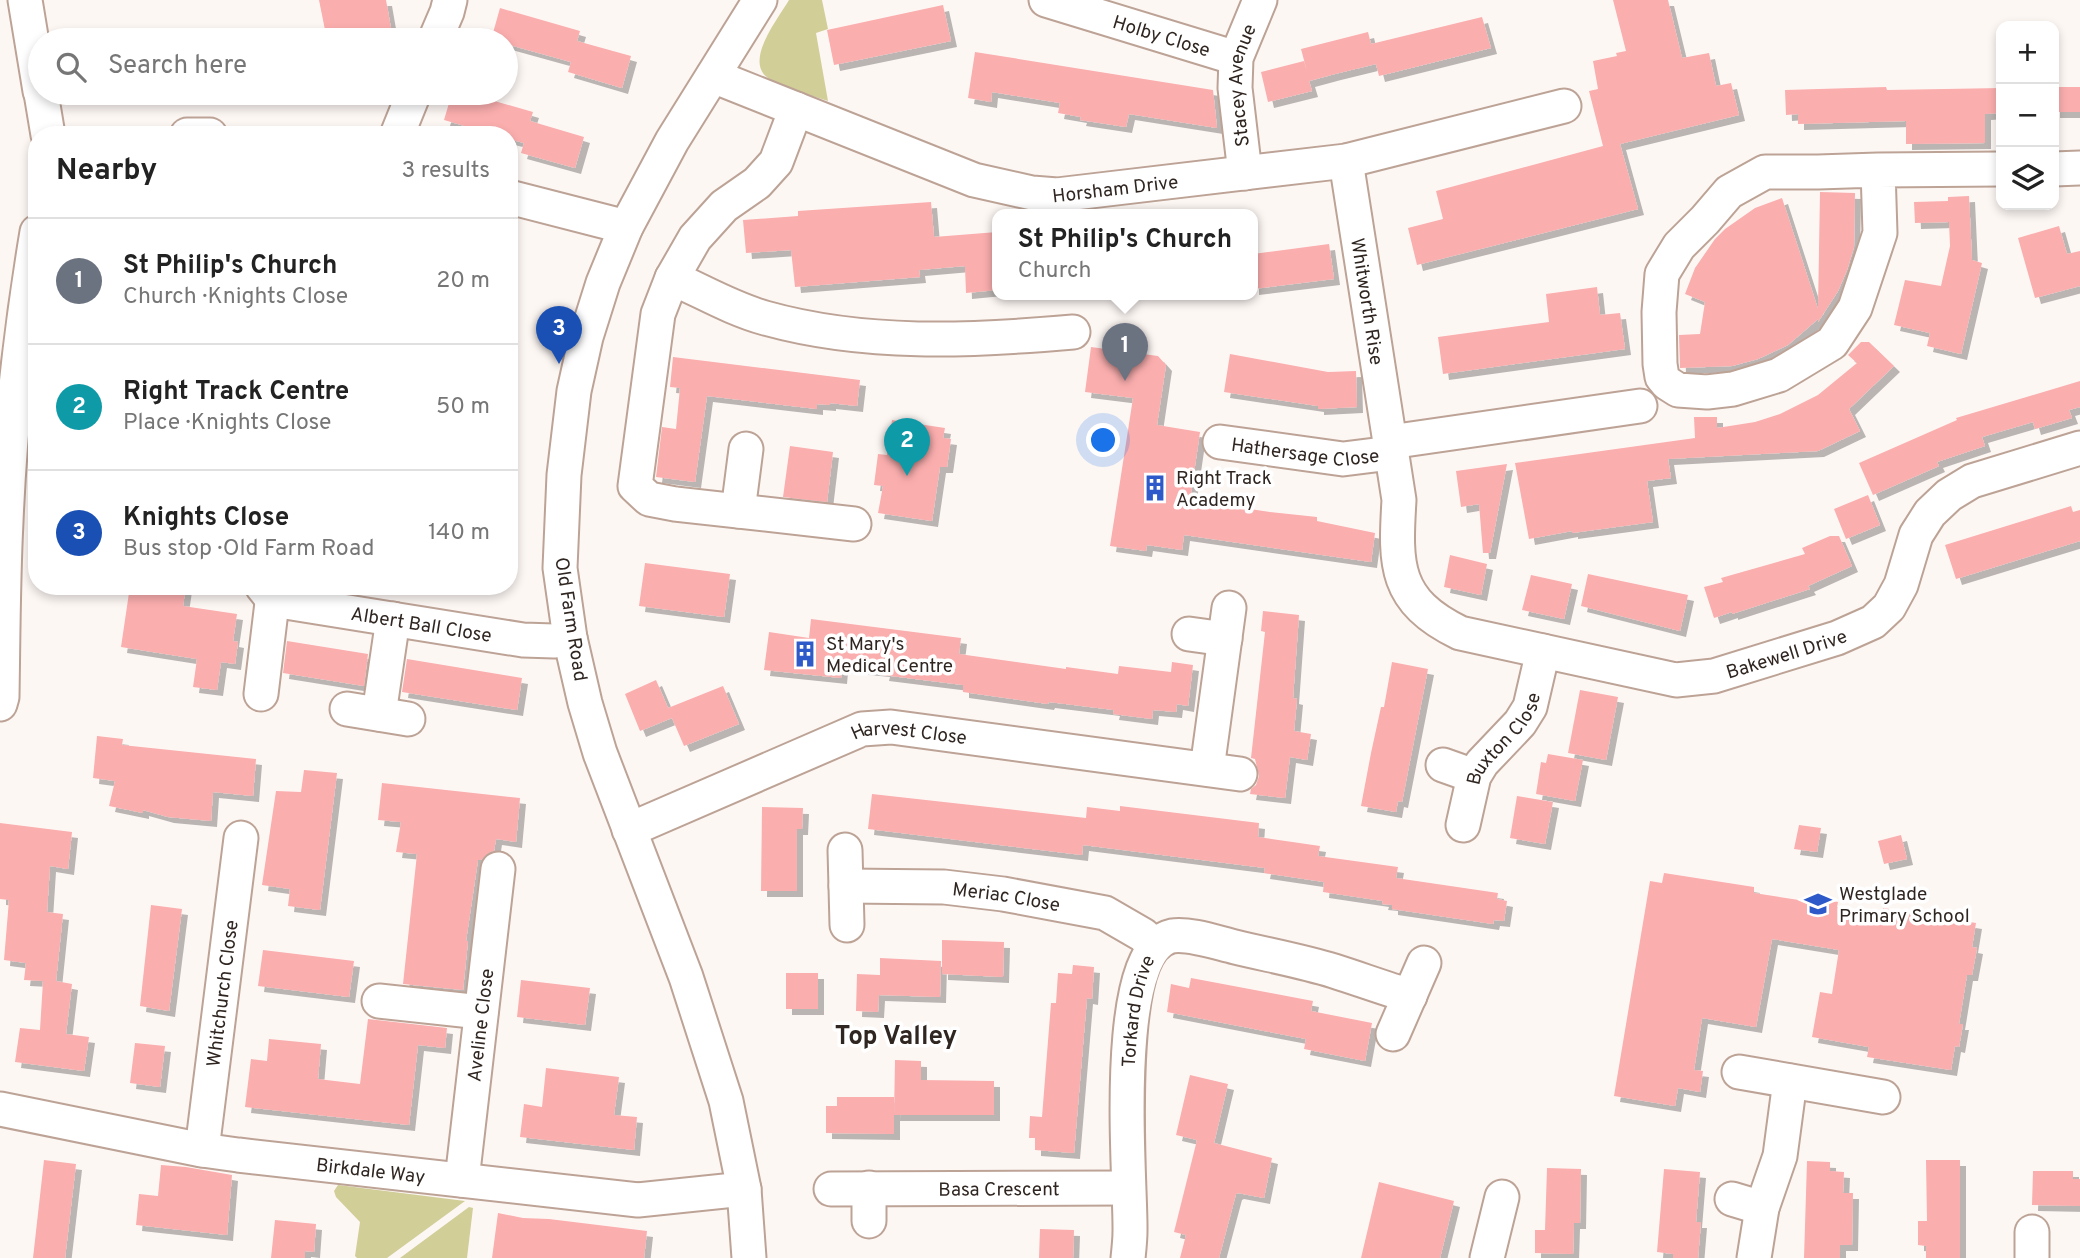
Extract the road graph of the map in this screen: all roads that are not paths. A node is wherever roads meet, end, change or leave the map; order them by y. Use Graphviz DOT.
graph roads {
  1 [pos="25,0"];
  2 [pos="450,0"];
  3 [pos="760,0"];
  4 [pos="1046,0"];
  5 [pos="1260,0"];
  6 [pos="30,28"];
  7 [pos="440,28"];
  8 [pos="1236,58"];
  9 [pos="713,76"];
  10 [pos="42,105"];
  11 [pos="409,105"];
  12 [pos="1564,106"];
  13 [pos="796,109"];
  14 [pos="46,126"];
  15 [pos="401,126"];
  16 [pos="1346,161"];
  17 [pos="2080,168"];
  18 [pos="1996,169"];
  19 [pos="2059,169"];
  20 [pos="1878,170"];
  21 [pos="1245,173"];
  22 [pos="518,199"];
  23 [pos="626,227"];
  24 [pos="28,262"];
  25 [pos="672,278"];
  26 [pos="12,315"];
  27 [pos="1073,332"];
  28 [pos="1624,401"];
  29 [pos="1220,442"];
  30 [pos="1390,448"];
  31 [pos="746,449"];
  32 [pos="2080,449"];
  33 [pos="738,511"];
  34 [pos="3,522"];
  35 [pos="854,524"];
  36 [pos="270,595"];
  37 [pos="288,595"];
  38 [pos="1421,608"];
  39 [pos="393,619"];
  40 [pos="1189,634"];
  41 [pos="570,638"];
  42 [pos="1543,651"];
  43 [pos="263,695"];
  44 [pos="0,704"];
  45 [pos="346,709"];
  46 [pos="1443,765"];
  47 [pos="1207,769"];
  48 [pos="1240,774"];
  49 [pos="1474,776"];
  50 [pos="1463,825"];
  51 [pos="629,830"];
  52 [pos="241,838"];
  53 [pos="845,850"];
  54 [pos="498,869"];
  55 [pos="846,886"];
  56 [pos="847,925"];
  57 [pos="1154,946"];
  58 [pos="1424,963"];
  59 [pos="1410,996"];
  60 [pos="379,1001"];
  61 [pos="481,1013"];
  62 [pos="1393,1034"];
  63 [pos="1739,1072"];
  64 [pos="1790,1081"];
  65 [pos="1883,1097"];
  66 [pos="0,1109"];
  67 [pos="202,1150"];
  68 [pos="462,1180"];
  69 [pos="869,1188"];
  70 [pos="1128,1188"];
  71 [pos="744,1189"];
  72 [pos="831,1189"];
  73 [pos="1502,1197"];
  74 [pos="869,1222"];
  75 [pos="749,1258"];
  76 [pos="1128,1258"];
  77 [pos="1487,1258"];
  78 [pos="1754,1258"];
  1 -- 6 [label="street"];
  2 -- 7 [label="street"];
  3 -- 9 [label="street, Old Farm Road"];
  4 -- 8 [label="street, Holby Close"];
  5 -- 8 [label="street, Stacey Avenue"];
  8 -- 21 [label="street, Stacey Avenue"];
  9 -- 13 [label="street, Horsham Drive"];
  9 -- 23 [label="street, Old Farm Road"];
  10 -- 14 [label="street"];
  11 -- 15 [label="street"];
  12 -- 16 [label="street, Horsham Drive"];
  13 -- 21 [label="street, Horsham Drive"];
  13 -- 25 [label="street"];
  16 -- 21 [label="street, Horsham Drive"];
  16 -- 30 [label="street, Whitworth Rise"];
  17 -- 19 [label="street"];
  18 -- 20 [label="street"];
  20 -- 20 [label="street"];
  22 -- 23 [label="street"];
  23 -- 41 [label="street, Old Farm Road"];
  24 -- 26 [label="street"];
  25 -- 27 [label="street"];
  25 -- 33 [label="street"];
  26 -- 34 [label="street"];
  28 -- 30 [label="street"];
  29 -- 30 [label="street, Hathersage Close"];
  30 -- 38 [label="street, Whitworth Rise"];
  31 -- 33 [label="street"];
  32 -- 42 [label="street, Bakewell Drive"];
  33 -- 35 [label="street"];
  34 -- 44 [label="street"];
  36 -- 43 [label="street, Albert Ball Close"];
  37 -- 39 [label="street, Albert Ball Close"];
  38 -- 42 [label="street, Bakewell Drive"];
  39 -- 41 [label="street, Albert Ball Close"];
  39 -- 45 [label="street"];
  40 -- 47 [label="street"];
  41 -- 51 [label="street, Old Farm Road"];
  42 -- 49 [label="street, Buxton Close"];
  46 -- 49 [label="street"];
  47 -- 48 [label="street, Harvest Close"];
  47 -- 51 [label="street, Harvest Close"];
  49 -- 50 [label="street, Buxton Close"];
  51 -- 71 [label="street, Old Farm Road"];
  52 -- 67 [label="street, Whitchurch Close"];
  53 -- 55 [label="street"];
  54 -- 61 [label="street, Aveline Close"];
  55 -- 56 [label="street"];
  55 -- 57 [label="street, Meriac Close"];
  57 -- 59 [label="street, Torkard Drive"];
  57 -- 70 [label="street, Torkard Drive"];
  58 -- 59 [label="street"];
  59 -- 62 [label="street"];
  60 -- 61 [label="street"];
  61 -- 68 [label="street, Aveline Close"];
  63 -- 64 [label="street"];
  64 -- 65 [label="street"];
  64 -- 78 [label="street"];
  66 -- 67 [label="street, Birkdale Way"];
  67 -- 68 [label="street, Birkdale Way"];
  68 -- 71 [label="street, Birkdale Way"];
  69 -- 70 [label="street, Basa Crescent"];
  69 -- 72 [label="street, Basa Crescent"];
  69 -- 74 [label="street"];
  70 -- 76 [label="street, Torkard Drive"];
  71 -- 75 [label="street, Old Farm Road"];
  73 -- 77 [label="street"];
}
